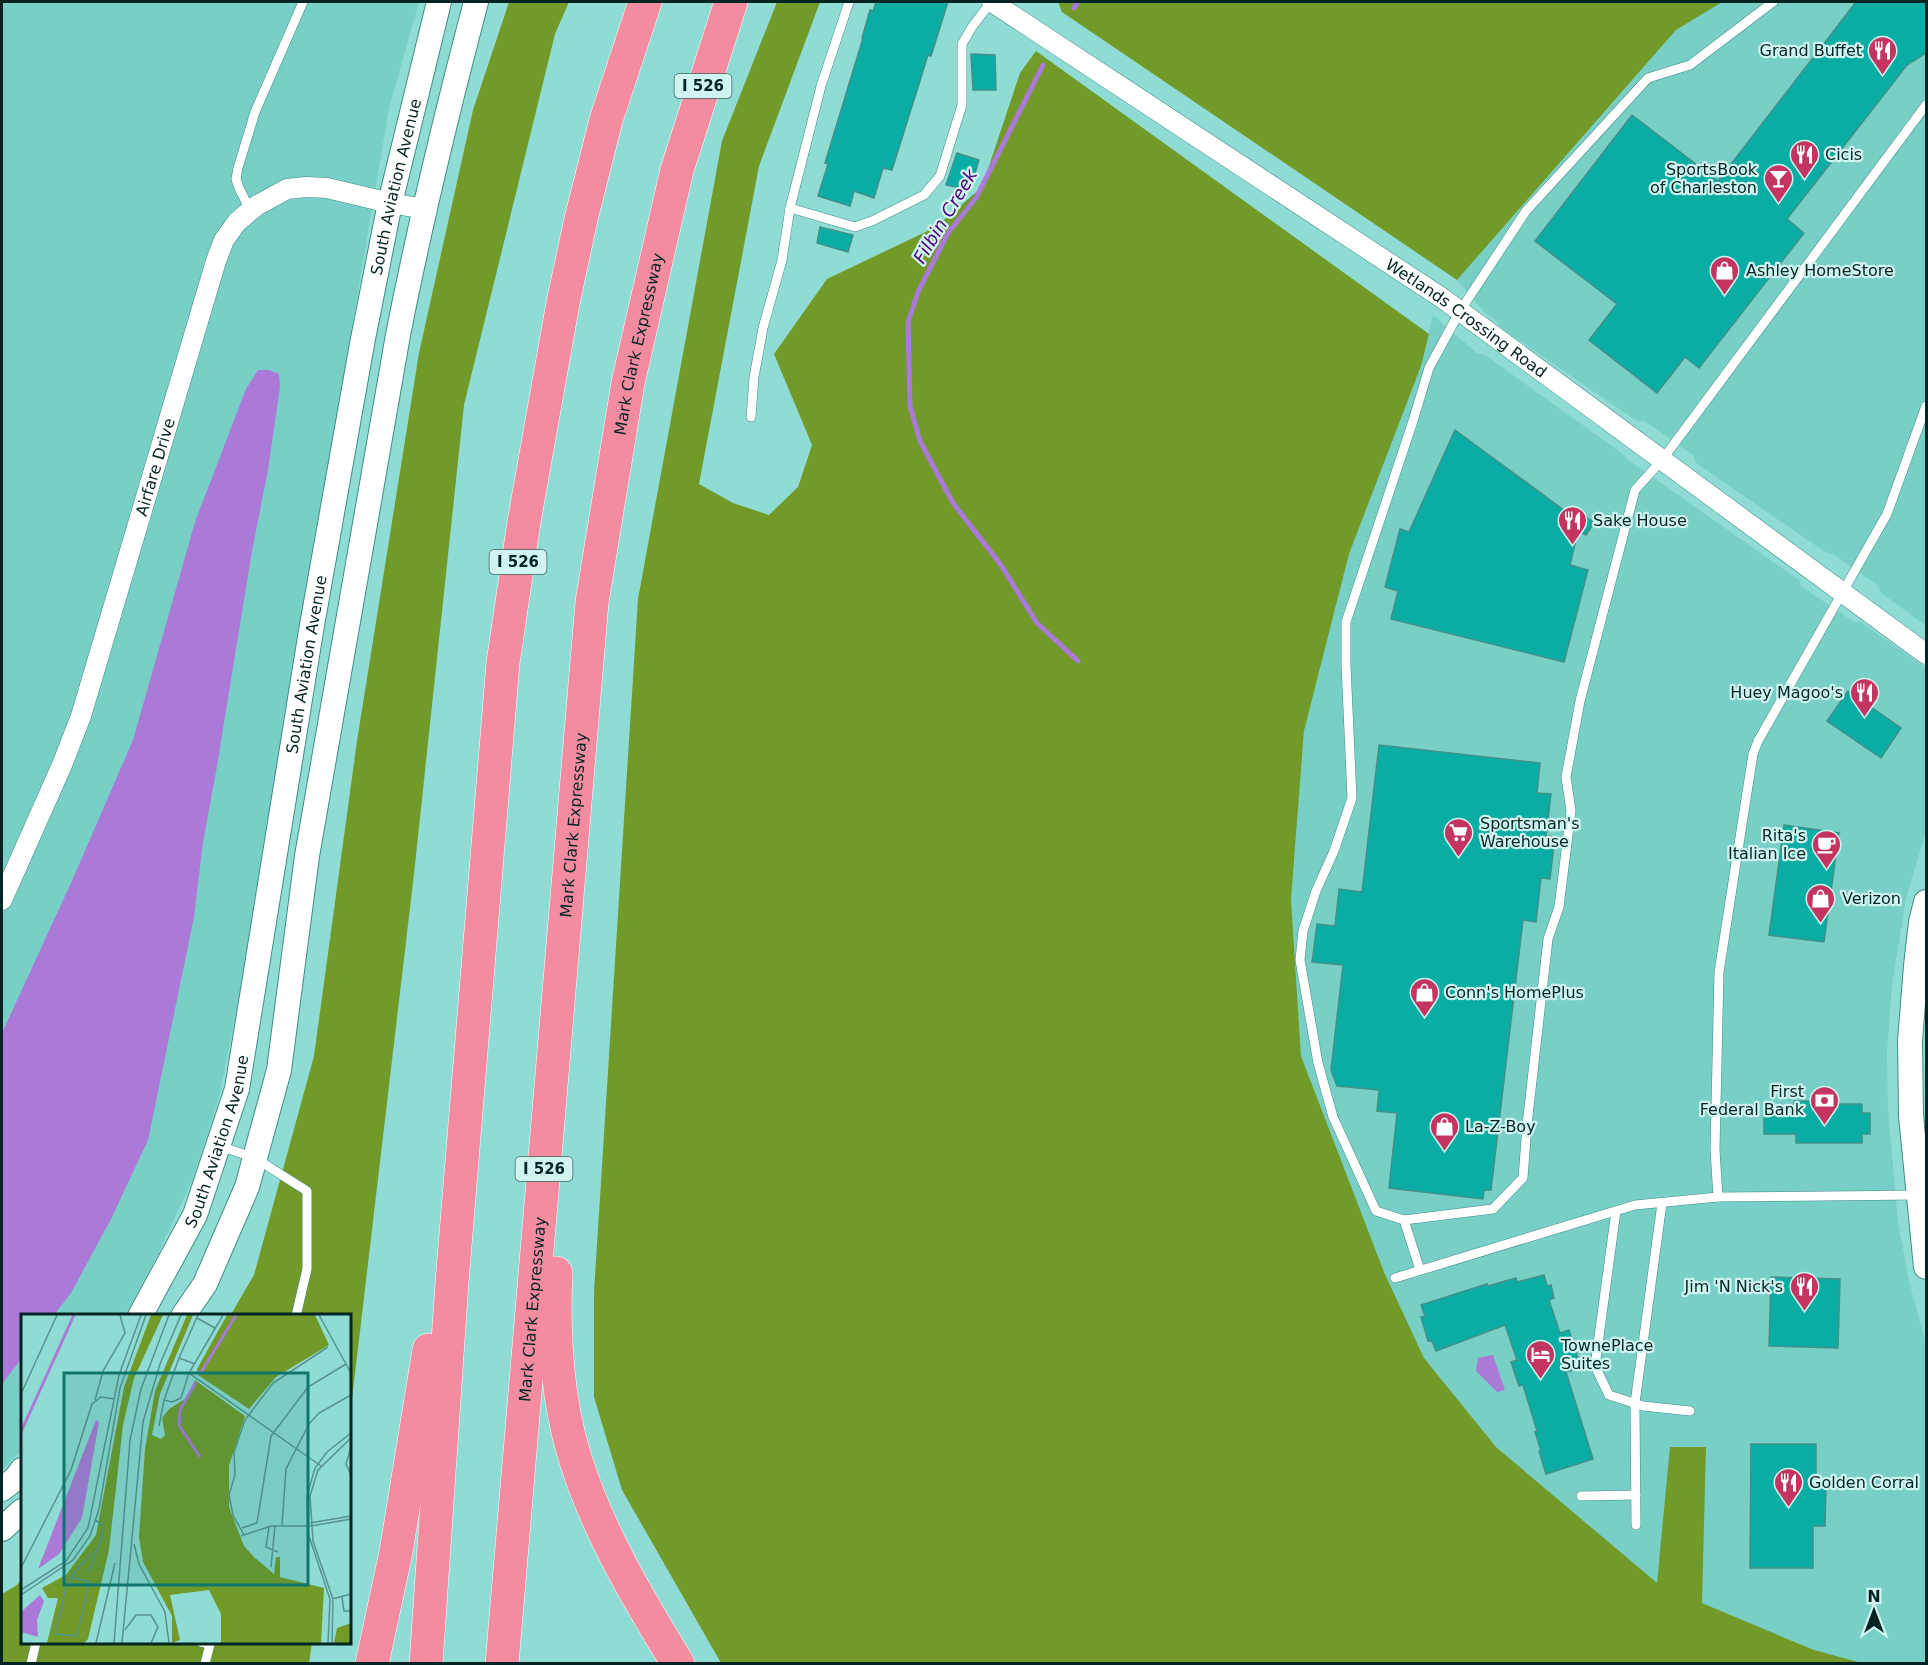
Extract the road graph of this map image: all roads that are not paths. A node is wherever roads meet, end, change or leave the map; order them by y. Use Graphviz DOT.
graph roads {
  1 [pos="303,2"];
  2 [pos="439,2"];
  3 [pos="476,2"];
  4 [pos="645,2"];
  5 [pos="731,2"];
  6 [pos="849,2"];
  7 [pos="992,2"];
  8 [pos="1773,2"];
  9 [pos="1926,105"];
  10 [pos="390,203"];
  11 [pos="790,208"];
  12 [pos="424,209"];
  13 [pos="250,210"];
  14 [pos="1460,311"];
  15 [pos="1926,406"];
  16 [pos="751,417"];
  17 [pos="1662,460"];
  18 [pos="1842,591"];
  19 [pos="1926,654"];
  20 [pos="585,675"];
  21 [pos="2,900"];
  22 [pos="1926,902"];
  23 [pos="478,971"];
  24 [pos="218,1145"];
  25 [pos="255,1158"];
  26 [pos="1924,1194"];
  27 [pos="1718,1197"];
  28 [pos="1662,1203"];
  29 [pos="1616,1210"];
  30 [pos="1404,1220"];
  31 [pos="1926,1268"];
  32 [pos="1420,1270"];
  33 [pos="1395,1278"];
  34 [pos="141,1314"];
  35 [pos="184,1314"];
  36 [pos="296,1314"];
  37 [pos="1635,1403"];
  38 [pos="1690,1411"];
  39 [pos="21,1471"];
  40 [pos="2,1489"];
  41 [pos="1635,1494"];
  42 [pos="1581,1496"];
  43 [pos="21,1512"];
  44 [pos="1636,1525"];
  45 [pos="2,1529"];
  46 [pos="36,1644"];
  47 [pos="210,1644"];
  48 [pos="31,1664"];
  49 [pos="205,1664"];
  50 [pos="372,1664"];
  51 [pos="426,1664"];
  52 [pos="502,1664"];
  53 [pos="678,1664"];
  1 -- 13 [label="lane"];
  2 -- 10 [label="street, South Aviation Avenue"];
  3 -- 12 [label="street, South Aviation Avenue"];
  4 -- 23 [label="highway, I 526"];
  5 -- 20 [label="highway, Mark Clark Expressway / I 526"];
  6 -- 11 [label="lane"];
  7 -- 11 [label="lane"];
  7 -- 14 [label="street, Wetlands Crossing Road"];
  8 -- 14 [label="lane"];
  9 -- 17 [label="lane"];
  10 -- 12 [label="street, Airfare Drive"];
  10 -- 13 [label="street, Airfare Drive"];
  10 -- 24 [label="street, South Aviation Avenue"];
  11 -- 16 [label="lane"];
  12 -- 25 [label="street, South Aviation Avenue"];
  13 -- 21 [label="street, Airfare Drive"];
  14 -- 17 [label="street, Wetlands Crossing Road"];
  14 -- 30 [label="lane"];
  15 -- 18 [label="lane"];
  17 -- 18 [label="street, Wetlands Crossing Road"];
  17 -- 30 [label="lane"];
  18 -- 19 [label="street, Wetlands Crossing Road"];
  18 -- 27 [label="lane"];
  20 -- 52 [label="highway, Mark Clark Expressway / I 526"];
  20 -- 53 [label="highway"];
  22 -- 26 [label="street"];
  23 -- 50 [label="highway"];
  23 -- 51 [label="highway, I 526"];
  24 -- 25 [label="lane"];
  24 -- 34 [label="street, South Aviation Avenue"];
  25 -- 35 [label="street, South Aviation Avenue"];
  25 -- 36 [label="lane"];
  26 -- 27 [label="lane"];
  26 -- 31 [label="street"];
  27 -- 28 [label="lane"];
  28 -- 29 [label="lane"];
  28 -- 37 [label="lane"];
  29 -- 32 [label="lane"];
  29 -- 37 [label="lane"];
  30 -- 32 [label="lane"];
  32 -- 33 [label="lane"];
  37 -- 38 [label="lane"];
  37 -- 41 [label="lane"];
  39 -- 40 [label="street"];
  41 -- 42 [label="lane"];
  41 -- 44 [label="lane"];
  43 -- 45 [label="street"];
  46 -- 48 [label="lane"];
  47 -- 49 [label="lane"];
}
